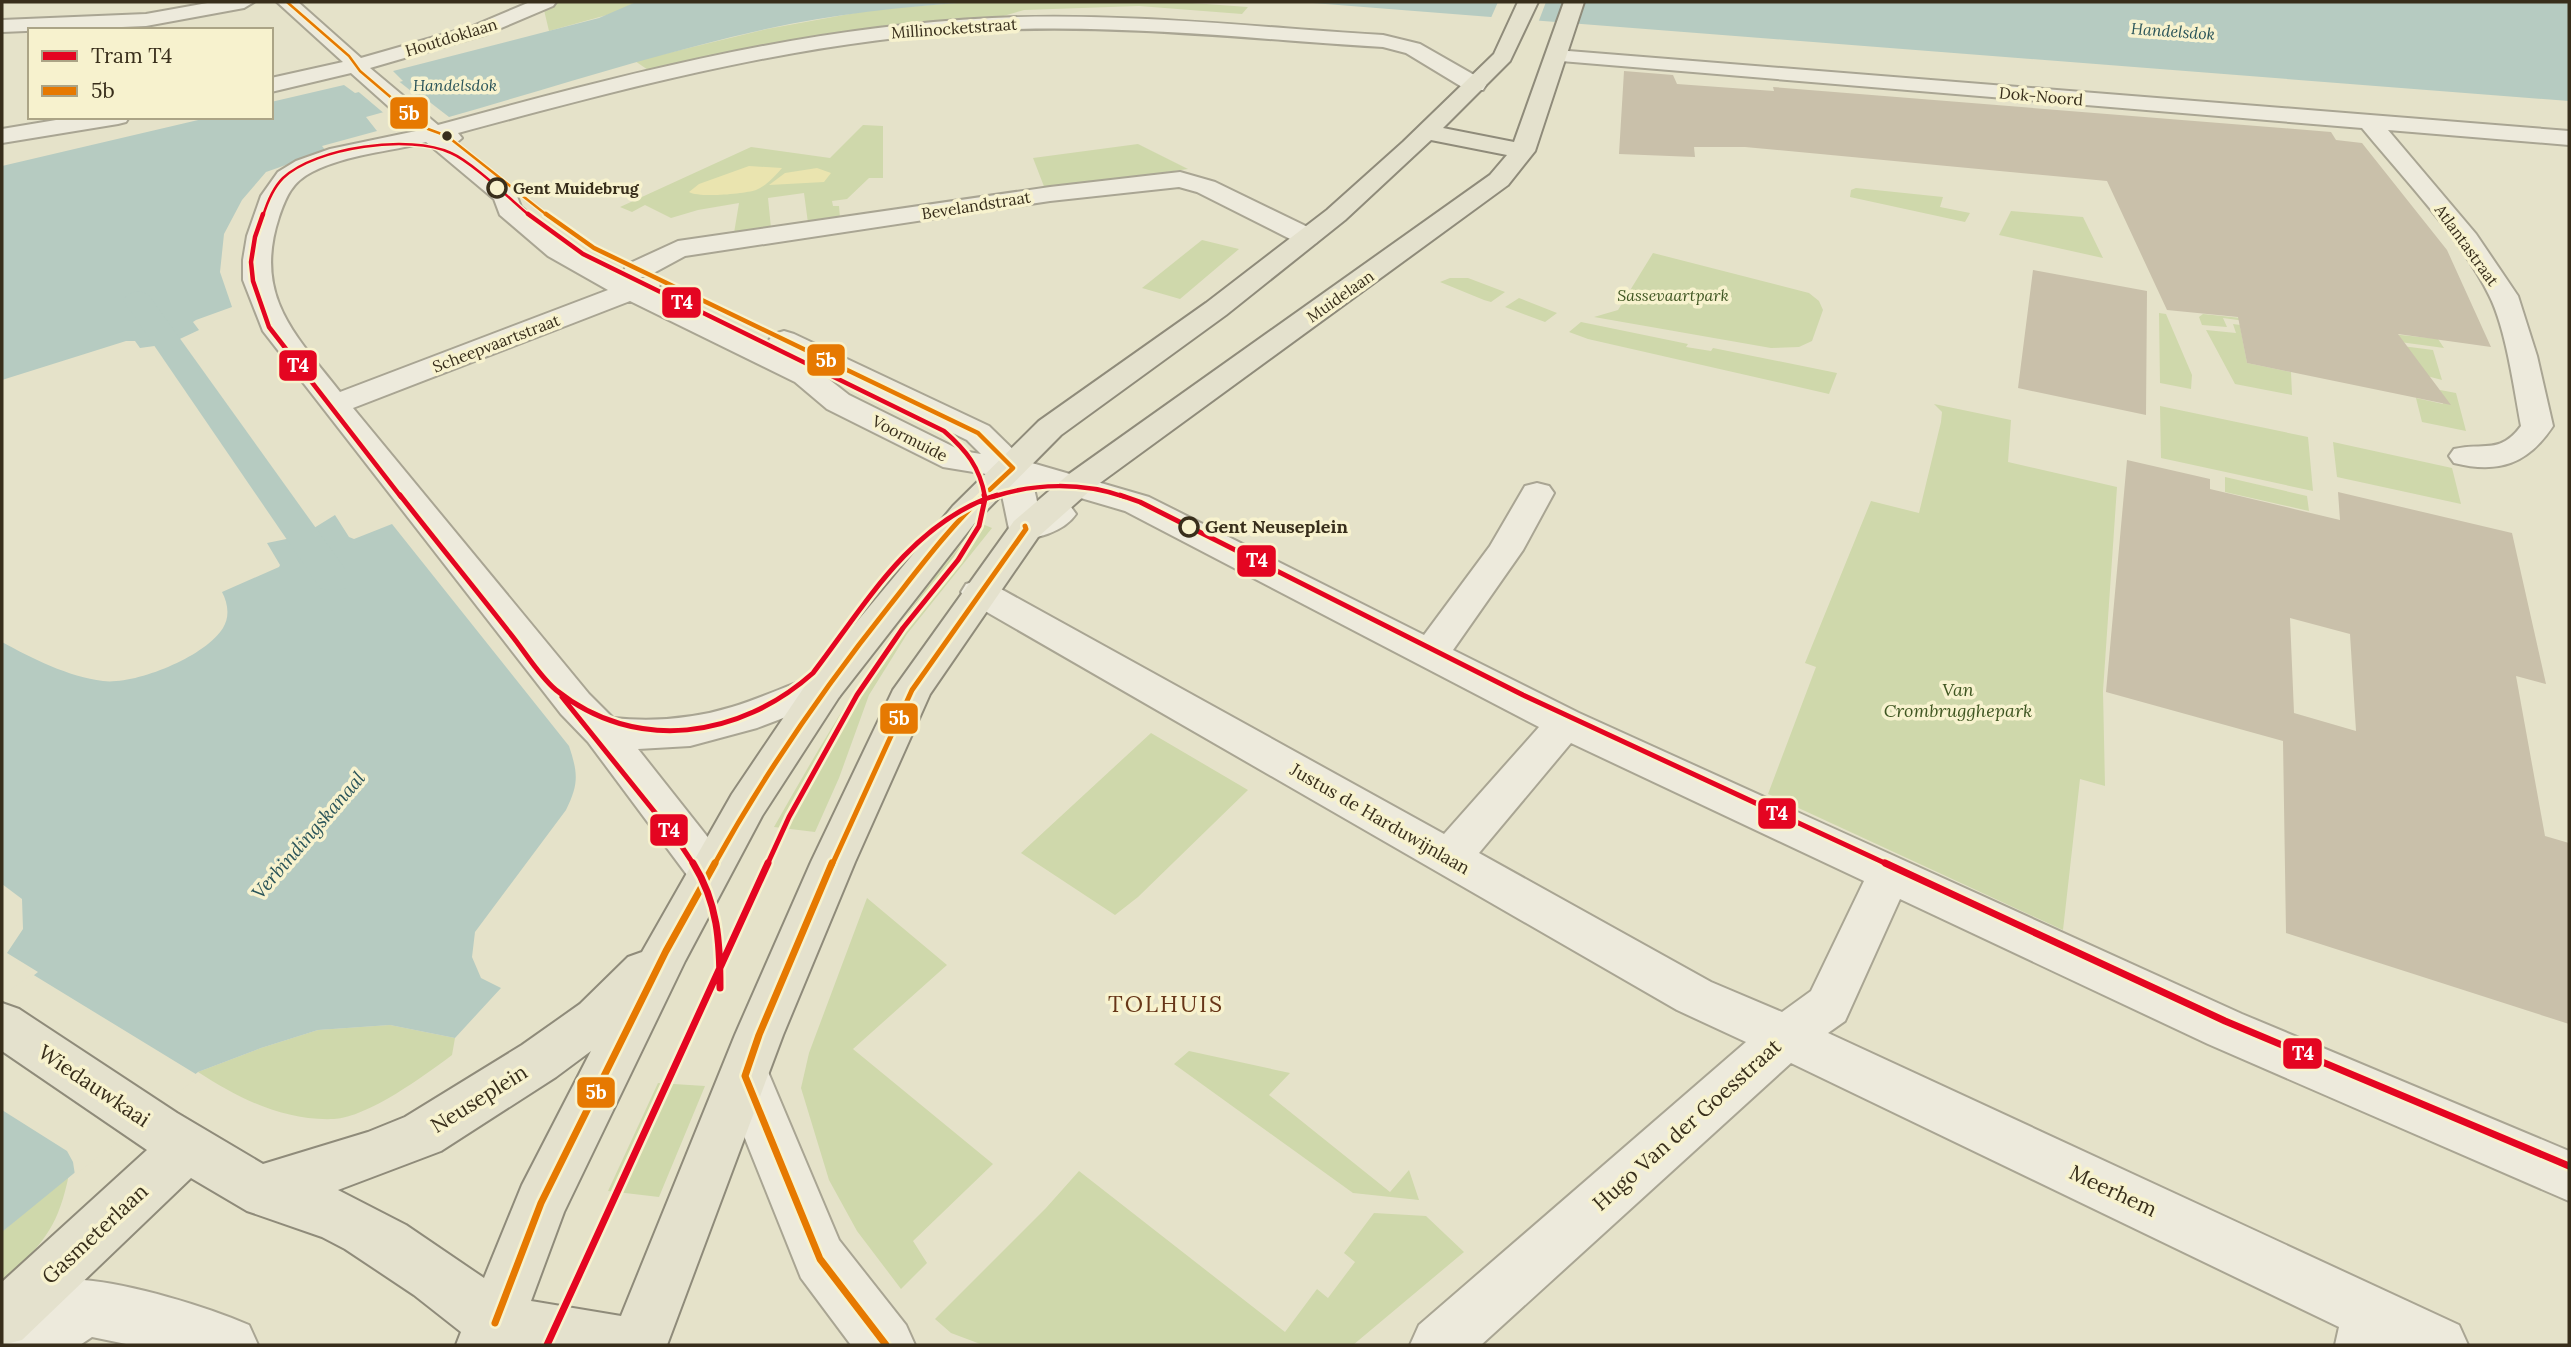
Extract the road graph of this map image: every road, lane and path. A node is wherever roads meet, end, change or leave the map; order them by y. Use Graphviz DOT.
graph roads {
  1 [pos="244,2"];
  2 [pos="288,2"];
  3 [pos="546,2"];
  4 [pos="1528,2"];
  5 [pos="1574,2"];
  6 [pos="148,25"];
  7 [pos="2,26"];
  8 [pos="1559,48"];
  9 [pos="354,66"];
  10 [pos="273,85"];
  11 [pos="1475,85"];
  12 [pos="106,119"];
  13 [pos="2369,122"];
  14 [pos="430,131"];
  15 [pos="1426,132"];
  16 [pos="2,136"];
  17 [pos="2569,139"];
  18 [pos="1523,151"];
  19 [pos="1307,237"];
  20 [pos="643,280"];
  21 [pos="334,405"];
  22 [pos="2465,456"];
  23 [pos="1013,468"];
  24 [pos="1088,490"];
  25 [pos="1537,493"];
  26 [pos="1026,529"];
  27 [pos="979,592"];
  28 [pos="1430,655"];
  29 [pos="825,687"];
  30 [pos="1564,723"];
  31 [pos="602,732"];
  32 [pos="1448,859"];
  33 [pos="709,872"];
  34 [pos="1890,873"];
  35 [pos="666,951"];
  36 [pos="2,1024"];
  37 [pos="1786,1037"];
  38 [pos="745,1076"];
  39 [pos="166,1134"];
  40 [pos="2569,1177"];
  41 [pos="260,1191"];
  42 [pos="2,1320"];
  43 [pos="2367,1328"];
  44 [pos="499,1338"];
  45 [pos="33,1345"];
  46 [pos="229,1345"];
  47 [pos="621,1345"];
  48 [pos="638,1345"];
  49 [pos="886,1345"];
  50 [pos="1439,1345"];
  51 [pos="2439,1345"];
  1 -- 6 [label="street"];
  2 -- 9 [label="street, Voormuide"];
  3 -- 9 [label="street, Houtdoklaan"];
  4 -- 11 [label="main road"];
  5 -- 8 [label="main road, Muidelaan"];
  6 -- 7 [label="street"];
  8 -- 13 [label="street, Dok-Noord"];
  8 -- 18 [label="main road, Muidelaan"];
  9 -- 10 [label="street, Houtdoklaan"];
  9 -- 14 [label="street, Voormuide"];
  11 -- 14 [label="street, Millinocketstraat"];
  11 -- 15 [label="main road"];
  12 -- 16 [label="street"];
  13 -- 17 [label="street, Dok-Noord"];
  13 -- 22 [label="street, Atlantastraat"];
  14 -- 20 [label="street, Voormuide"];
  14 -- 21 [label="street, Millinocketstraat"];
  15 -- 18 [label="main road"];
  15 -- 19 [label="main road"];
  18 -- 24 [label="main road, Muidelaan"];
  19 -- 20 [label="street, Bevelandstraat"];
  19 -- 23 [label="main road"];
  20 -- 21 [label="street, Scheepvaartstraat"];
  20 -- 23 [label="street, Voormuide"];
  21 -- 31 [label="street, Millinocketstraat"];
  23 -- 24 [label="street, Voormuide"];
  23 -- 26 [label="street"];
  23 -- 29 [label="main road, Neuseplein"];
  24 -- 26 [label="street"];
  24 -- 28 [label="street, Voormuide"];
  25 -- 28 [label="street"];
  26 -- 27 [label="main road"];
  27 -- 32 [label="street, Justus de Harduwijnlaan"];
  27 -- 38 [label="main road"];
  28 -- 30 [label="street, Voormuide"];
  29 -- 31 [label="street"];
  29 -- 33 [label="main road, Neuseplein"];
  30 -- 32 [label="street"];
  30 -- 34 [label="street, Voormuide"];
  31 -- 33 [label="street"];
  32 -- 37 [label="street, Justus de Harduwijnlaan"];
  33 -- 35 [label="main road, Neuseplein"];
  34 -- 37 [label="street, Hugo Van der Goesstraat"];
  34 -- 40 [label="street, Voormuide"];
  35 -- 41 [label="main road, Neuseplein"];
  35 -- 44 [label="main road, Neuseplein"];
  36 -- 39 [label="main road, Wiedauwkaai"];
  37 -- 43 [label="street, Meerhem"];
  37 -- 50 [label="street, Hugo Van der Goesstraat"];
  38 -- 48 [label="main road"];
  38 -- 49 [label="street"];
  39 -- 41 [label="main road"];
  39 -- 42 [label="main road, Gasmeterlaan"];
  41 -- 44 [label="main road"];
  43 -- 51 [label="street, Meerhem"];
  44 -- 47 [label="main road"];
  45 -- 46 [label="street"];
}
